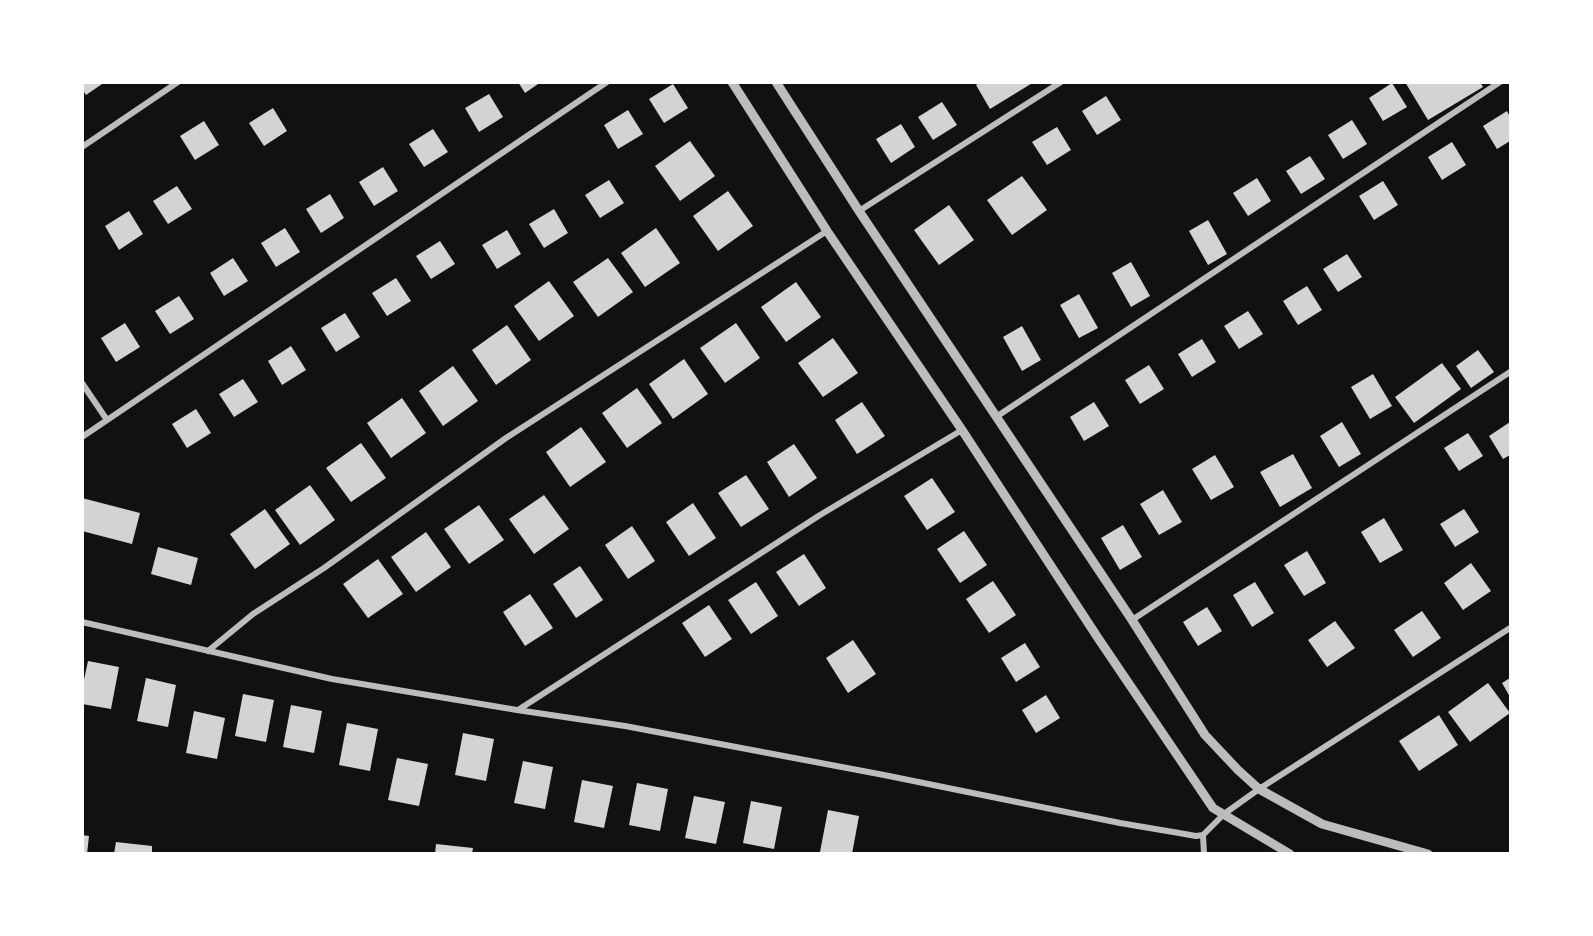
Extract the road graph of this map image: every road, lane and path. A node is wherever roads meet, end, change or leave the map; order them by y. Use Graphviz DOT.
graph roads {
  1 [pos="178,82"];
  2 [pos="607,82"];
  3 [pos="732,82"];
  4 [pos="776,82"];
  5 [pos="1061,82"];
  6 [pos="1500,82"];
  7 [pos="82,147"];
  8 [pos="859,211"];
  9 [pos="828,231"];
  10 [pos="1510,372"];
  11 [pos="82,383"];
  12 [pos="996,417"];
  13 [pos="107,420"];
  14 [pos="962,430"];
  15 [pos="82,437"];
  16 [pos="1132,620"];
  17 [pos="82,622"];
  18 [pos="1510,628"];
  19 [pos="208,651"];
  20 [pos="517,710"];
  21 [pos="1260,789"];
  22 [pos="1224,814"];
  23 [pos="1203,835"];
  24 [pos="1204,854"];
  25 [pos="1290,854"];
  26 [pos="1428,854"];
  1 -- 7 [label="street"];
  2 -- 13 [label="street"];
  3 -- 9 [label="street"];
  4 -- 8 [label="street"];
  5 -- 8 [label="street"];
  6 -- 12 [label="street"];
  8 -- 12 [label="street"];
  9 -- 14 [label="street"];
  9 -- 19 [label="street"];
  10 -- 16 [label="street"];
  11 -- 13 [label="street"];
  12 -- 16 [label="street"];
  13 -- 15 [label="street"];
  14 -- 20 [label="street"];
  14 -- 22 [label="street"];
  16 -- 21 [label="street"];
  17 -- 19 [label="street"];
  18 -- 21 [label="street"];
  19 -- 20 [label="street"];
  20 -- 23 [label="street"];
  21 -- 22 [label="street"];
  21 -- 26 [label="street"];
  22 -- 23 [label="street"];
  22 -- 25 [label="street"];
  23 -- 24 [label="street"];
}
